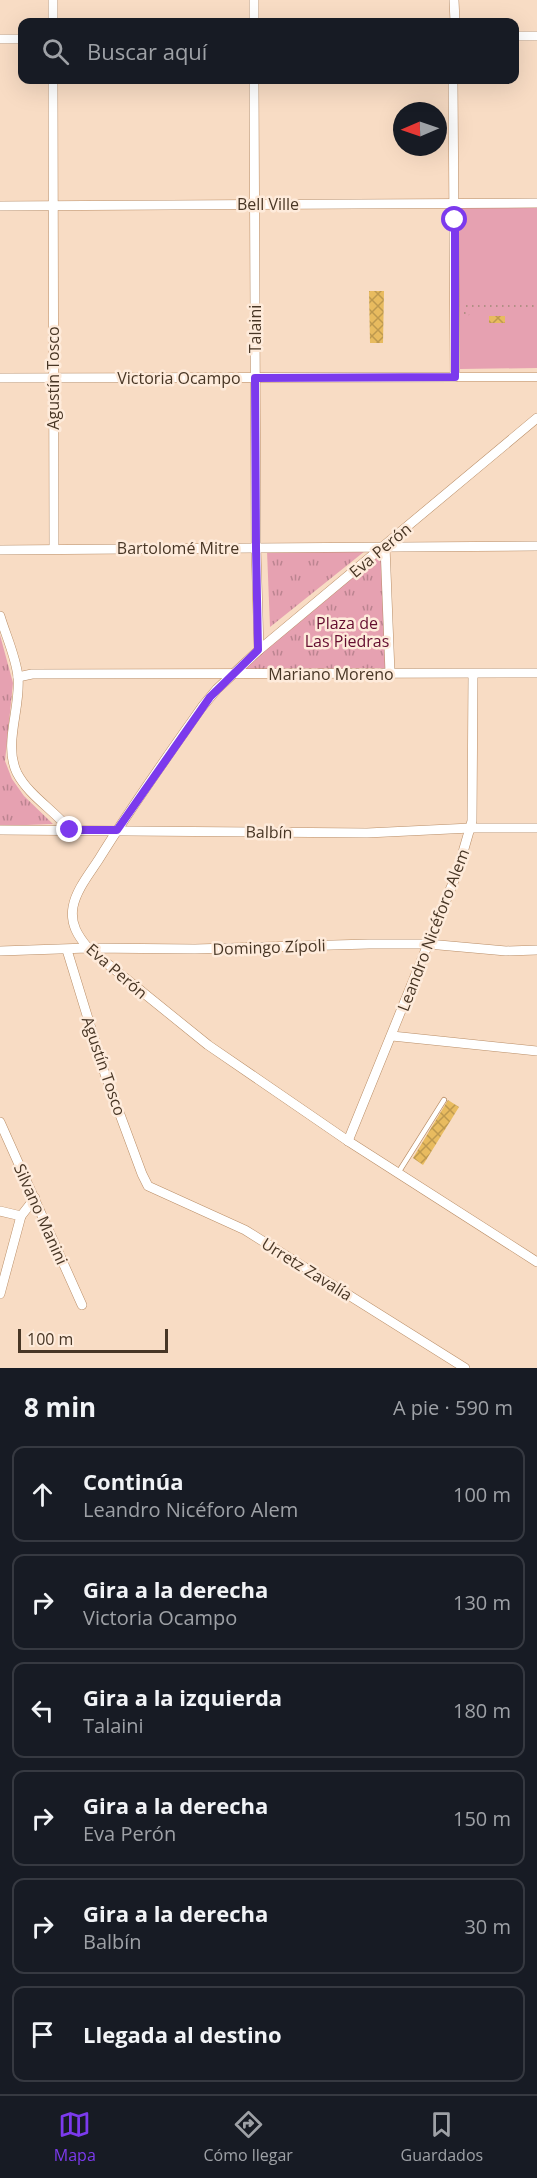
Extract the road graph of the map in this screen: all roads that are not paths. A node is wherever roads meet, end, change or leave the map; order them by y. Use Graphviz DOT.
graph roads {
  1 [pos="53,0"];
  2 [pos="254,0"];
  3 [pos="454,0"];
  4 [pos="53,18"];
  5 [pos="254,18"];
  6 [pos="455,18"];
  7 [pos="519,36"];
  8 [pos="537,36"];
  9 [pos="0,39"];
  10 [pos="18,39"];
  11 [pos="53,84"];
  12 [pos="254,84"];
  13 [pos="453,84"];
  14 [pos="455,203"];
  15 [pos="537,203"];
  16 [pos="254,204"];
  17 [pos="0,206"];
  18 [pos="52,206"];
  19 [pos="455,377"];
  20 [pos="537,377"];
  21 [pos="0,378"];
  22 [pos="53,378"];
  23 [pos="255,378"];
  24 [pos="537,418"];
  25 [pos="385,546"];
  26 [pos="537,546"];
  27 [pos="256,548"];
  28 [pos="54,549"];
  29 [pos="0,550"];
  30 [pos="0,616"];
  31 [pos="258,650"];
  32 [pos="390,673"];
  33 [pos="537,673"];
  34 [pos="473,674"];
  35 [pos="231,675"];
  36 [pos="18,677"];
  37 [pos="471,828"];
  38 [pos="537,828"];
  39 [pos="0,830"];
  40 [pos="70,830"];
  41 [pos="117,830"];
  42 [pos="428,944"];
  43 [pos="88,948"];
  44 [pos="68,950"];
  45 [pos="537,950"];
  46 [pos="0,951"];
  47 [pos="392,1036"];
  48 [pos="537,1051"];
  49 [pos="444,1100"];
  50 [pos="0,1122"];
  51 [pos="348,1141"];
  52 [pos="398,1173"];
  53 [pos="144,1181"];
  54 [pos="35,1198"];
  55 [pos="0,1211"];
  56 [pos="21,1216"];
  57 [pos="537,1262"];
  58 [pos="0,1294"];
  59 [pos="82,1305"];
  60 [pos="465,1368"];
  1 -- 4 [label="street"];
  2 -- 5 [label="street"];
  3 -- 6 [label="street"];
  7 -- 8 [label="street"];
  9 -- 10 [label="street"];
  11 -- 18 [label="street, Agustín Tosco"];
  12 -- 16 [label="street, Talaini"];
  13 -- 14 [label="street"];
  14 -- 15 [label="street, Bell Ville"];
  14 -- 16 [label="street, Bell Ville"];
  14 -- 19 [label="street"];
  16 -- 18 [label="street, Bell Ville"];
  16 -- 23 [label="street, Talaini"];
  17 -- 18 [label="street, Bell Ville"];
  18 -- 22 [label="street, Agustín Tosco"];
  19 -- 20 [label="street, Victoria Ocampo"];
  19 -- 23 [label="street, Victoria Ocampo"];
  21 -- 22 [label="street, Victoria Ocampo"];
  22 -- 23 [label="street, Victoria Ocampo"];
  22 -- 28 [label="street, Agustín Tosco"];
  23 -- 27 [label="street, Talaini"];
  24 -- 25 [label="street, Eva Perón"];
  25 -- 26 [label="street, Bartolomé Mitre"];
  25 -- 27 [label="street, Bartolomé Mitre"];
  25 -- 31 [label="street, Eva Perón"];
  25 -- 32 [label="street"];
  27 -- 28 [label="street, Bartolomé Mitre"];
  27 -- 31 [label="street, Talaini"];
  28 -- 29 [label="street, Bartolomé Mitre"];
  30 -- 36 [label="street"];
  31 -- 35 [label="street, Eva Perón"];
  32 -- 34 [label="street, Mariano Moreno"];
  32 -- 35 [label="street, Mariano Moreno"];
  33 -- 34 [label="street, Mariano Moreno"];
  34 -- 37 [label="street, Leandro Nicéforo Alem"];
  35 -- 36 [label="street, Mariano Moreno"];
  35 -- 41 [label="street, Eva Perón"];
  36 -- 40 [label="street"];
  37 -- 38 [label="street, Balbín"];
  37 -- 41 [label="street, Balbín"];
  37 -- 42 [label="street, Leandro Nicéforo Alem"];
  39 -- 40 [label="street, Balbín"];
  40 -- 41 [label="street, Balbín"];
  41 -- 43 [label="street, Eva Perón"];
  42 -- 43 [label="street, Domingo Zípoli"];
  42 -- 45 [label="street, Domingo Zípoli"];
  42 -- 47 [label="street, Leandro Nicéforo Alem"];
  43 -- 44 [label="street, Domingo Zípoli"];
  43 -- 51 [label="street, Eva Perón"];
  44 -- 46 [label="street, Domingo Zípoli"];
  44 -- 53 [label="street, Agustín Tosco"];
  47 -- 48 [label="street"];
  47 -- 51 [label="street, Leandro Nicéforo Alem"];
  49 -- 52 [label="lane"];
  50 -- 54 [label="street, Silvano Manini"];
  51 -- 52 [label="street, Eva Perón"];
  52 -- 57 [label="street, Eva Perón"];
  53 -- 60 [label="street, Urretz Zavalía"];
  54 -- 56 [label="street"];
  54 -- 59 [label="street, Silvano Manini"];
  55 -- 56 [label="street"];
  56 -- 58 [label="street"];
}
